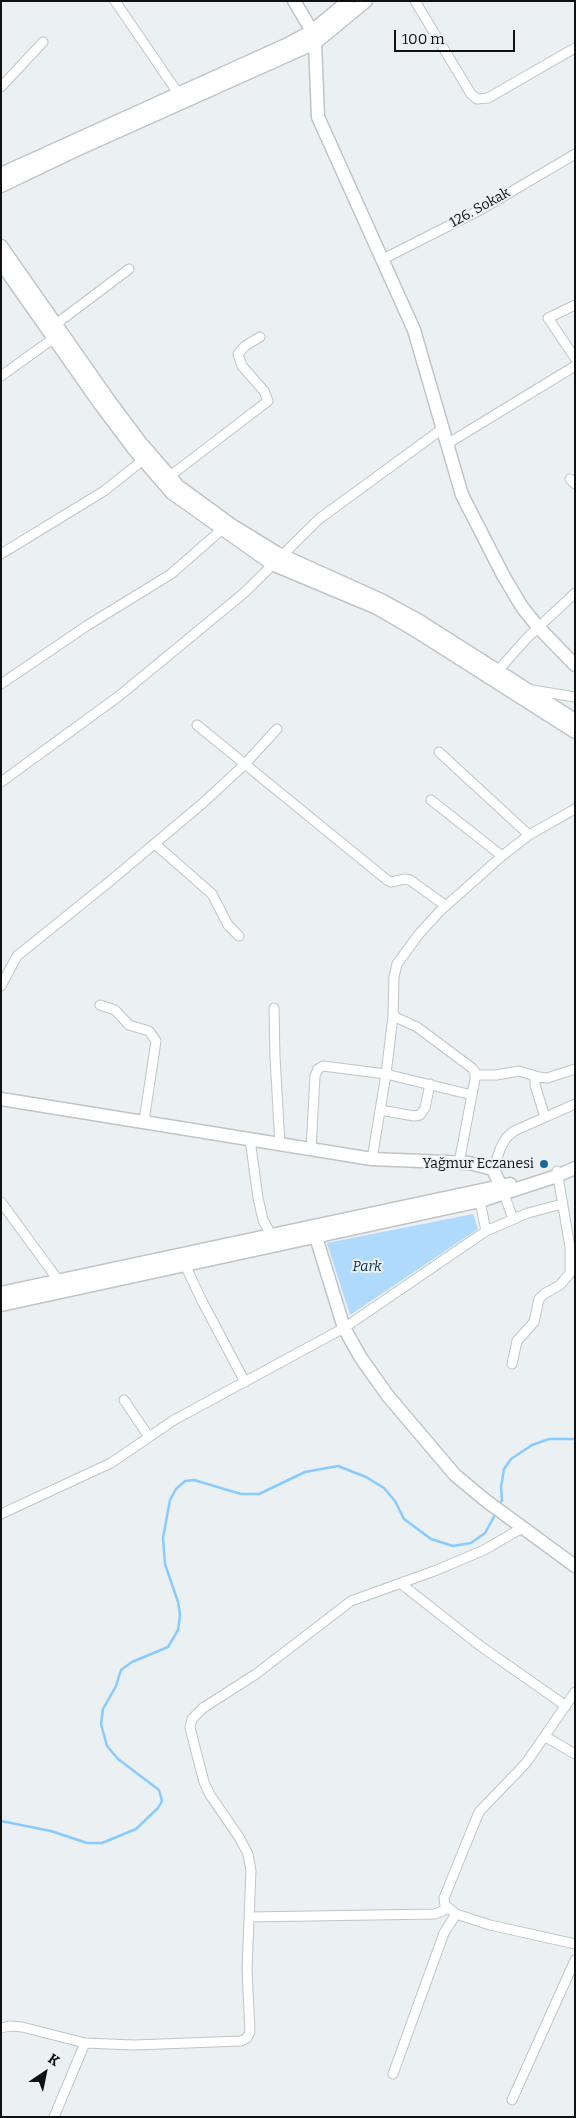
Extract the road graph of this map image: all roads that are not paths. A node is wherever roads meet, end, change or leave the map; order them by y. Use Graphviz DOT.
graph roads {
  1 [pos="115,1"];
  2 [pos="294,1"];
  3 [pos="348,1"];
  4 [pos="366,1"];
  5 [pos="415,1"];
  6 [pos="314,37"];
  7 [pos="43,42"];
  8 [pos="575,48"];
  9 [pos="1,87"];
  10 [pos="178,93"];
  11 [pos="575,154"];
  12 [pos="1,174"];
  13 [pos="1,186"];
  14 [pos="1,246"];
  15 [pos="383,259"];
  16 [pos="1,263"];
  17 [pos="129,268"];
  18 [pos="575,305"];
  19 [pos="56,324"];
  20 [pos="260,337"];
  21 [pos="54,338"];
  22 [pos="575,358"];
  23 [pos="575,366"];
  24 [pos="1,376"];
  25 [pos="442,429"];
  26 [pos="447,444"];
  27 [pos="143,460"];
  28 [pos="170,476"];
  29 [pos="225,527"];
  30 [pos="1,554"];
  31 [pos="277,559"];
  32 [pos="575,593"];
  33 [pos="538,627"];
  34 [pos="575,665"];
  35 [pos="494,675"];
  36 [pos="1,684"];
  37 [pos="527,689"];
  38 [pos="575,698"];
  39 [pos="575,720"];
  40 [pos="197,725"];
  41 [pos="277,729"];
  42 [pos="575,732"];
  43 [pos="439,752"];
  44 [pos="244,765"];
  45 [pos="1,782"];
  46 [pos="431,800"];
  47 [pos="575,809"];
  48 [pos="529,835"];
  49 [pos="155,844"];
  50 [pos="502,856"];
  51 [pos="446,906"];
  52 [pos="239,936"];
  53 [pos="1,986"];
  54 [pos="100,1005"];
  55 [pos="274,1008"];
  56 [pos="393,1016"];
  57 [pos="575,1069"];
  58 [pos="386,1074"];
  59 [pos="476,1075"];
  60 [pos="535,1076"];
  61 [pos="430,1084"];
  62 [pos="472,1095"];
  63 [pos="1,1099"];
  64 [pos="575,1104"];
  65 [pos="380,1110"];
  66 [pos="545,1117"];
  67 [pos="144,1121"];
  68 [pos="250,1139"];
  69 [pos="280,1145"];
  70 [pos="311,1150"];
  71 [pos="372,1159"];
  72 [pos="459,1163"];
  73 [pos="575,1167"];
  74 [pos="493,1169"];
  75 [pos="557,1173"];
  76 [pos="503,1190"];
  77 [pos="480,1201"];
  78 [pos="1,1202"];
  79 [pos="562,1204"];
  80 [pos="513,1219"];
  81 [pos="486,1232"];
  82 [pos="271,1234"];
  83 [pos="316,1237"];
  84 [pos="276,1246"];
  85 [pos="185,1265"];
  86 [pos="61,1286"];
  87 [pos="1,1293"];
  88 [pos="1,1305"];
  89 [pos="344,1328"];
  90 [pos="512,1364"];
  91 [pos="245,1382"];
  92 [pos="124,1400"];
  93 [pos="149,1438"];
  94 [pos="1,1514"];
  95 [pos="522,1528"];
  96 [pos="575,1566"];
  97 [pos="400,1583"];
  98 [pos="575,1692"];
  99 [pos="566,1706"];
  100 [pos="546,1737"];
  101 [pos="575,1754"];
  102 [pos="452,1911"];
  103 [pos="249,1917"];
  104 [pos="575,1944"];
  105 [pos="575,1960"];
  106 [pos="1,2028"];
  107 [pos="85,2042"];
  108 [pos="393,2074"];
  109 [pos="512,2100"];
  110 [pos="54,2117"];
  1 -- 10 [label="street"];
  2 -- 6 [label="street"];
  3 -- 6 [label="street"];
  4 -- 6 [label="street"];
  5 -- 8 [label="street"];
  6 -- 10 [label="street"];
  6 -- 13 [label="street"];
  6 -- 15 [label="street"];
  7 -- 9 [label="street"];
  10 -- 12 [label="street"];
  11 -- 15 [label="street, 126. Sokak"];
  14 -- 19 [label="street"];
  15 -- 25 [label="street"];
  16 -- 21 [label="street"];
  17 -- 19 [label="street"];
  18 -- 22 [label="street"];
  19 -- 28 [label="street"];
  20 -- 28 [label="street"];
  21 -- 24 [label="street"];
  21 -- 27 [label="street"];
  23 -- 26 [label="street"];
  25 -- 26 [label="street"];
  25 -- 31 [label="street"];
  26 -- 33 [label="street"];
  27 -- 29 [label="street"];
  27 -- 30 [label="street"];
  28 -- 29 [label="street"];
  29 -- 31 [label="street"];
  29 -- 36 [label="street"];
  31 -- 35 [label="street"];
  31 -- 45 [label="street"];
  32 -- 33 [label="street"];
  33 -- 34 [label="street"];
  33 -- 35 [label="street"];
  35 -- 37 [label="street"];
  35 -- 42 [label="street"];
  37 -- 38 [label="street"];
  37 -- 39 [label="street"];
  40 -- 44 [label="street"];
  41 -- 44 [label="street"];
  43 -- 48 [label="street"];
  44 -- 49 [label="street"];
  44 -- 51 [label="street"];
  46 -- 50 [label="street"];
  47 -- 48 [label="street"];
  48 -- 50 [label="street"];
  49 -- 52 [label="street"];
  49 -- 53 [label="street"];
  50 -- 51 [label="street"];
  51 -- 56 [label="street"];
  54 -- 67 [label="street"];
  55 -- 69 [label="street"];
  56 -- 58 [label="street"];
  56 -- 59 [label="street"];
  57 -- 60 [label="street"];
  58 -- 61 [label="street"];
  58 -- 65 [label="street"];
  58 -- 70 [label="street"];
  59 -- 60 [label="street"];
  59 -- 62 [label="street"];
  60 -- 66 [label="street"];
  61 -- 62 [label="street"];
  61 -- 65 [label="street"];
  62 -- 72 [label="street"];
  63 -- 67 [label="street"];
  64 -- 66 [label="street"];
  65 -- 71 [label="street"];
  66 -- 74 [label="street"];
  67 -- 68 [label="street"];
  68 -- 69 [label="street"];
  68 -- 82 [label="street"];
  69 -- 70 [label="street"];
  70 -- 71 [label="street"];
  71 -- 72 [label="street"];
  72 -- 74 [label="street"];
  73 -- 75 [label="street"];
  74 -- 76 [label="street"];
  75 -- 76 [label="street"];
  75 -- 79 [label="street"];
  76 -- 77 [label="street"];
  76 -- 80 [label="street"];
  76 -- 82 [label="street"];
  77 -- 81 [label="street"];
  77 -- 83 [label="street"];
  78 -- 86 [label="street"];
  79 -- 80 [label="street"];
  79 -- 90 [label="street"];
  80 -- 81 [label="street"];
  81 -- 89 [label="street"];
  82 -- 84 [label="street"];
  82 -- 86 [label="street"];
  83 -- 84 [label="street"];
  83 -- 89 [label="street"];
  84 -- 85 [label="street"];
  85 -- 86 [label="street"];
  85 -- 91 [label="street"];
  86 -- 87 [label="street"];
  86 -- 88 [label="street"];
  89 -- 91 [label="street"];
  89 -- 95 [label="street"];
  91 -- 93 [label="street"];
  92 -- 93 [label="street"];
  93 -- 94 [label="street"];
  95 -- 96 [label="street"];
  95 -- 97 [label="street"];
  97 -- 99 [label="street"];
  97 -- 103 [label="street"];
  98 -- 99 [label="street"];
  99 -- 100 [label="street"];
  100 -- 101 [label="street"];
  100 -- 102 [label="street"];
  102 -- 103 [label="street"];
  102 -- 104 [label="street"];
  102 -- 108 [label="street"];
  103 -- 107 [label="street"];
  105 -- 109 [label="street"];
  106 -- 107 [label="street"];
  107 -- 110 [label="street"];
}
